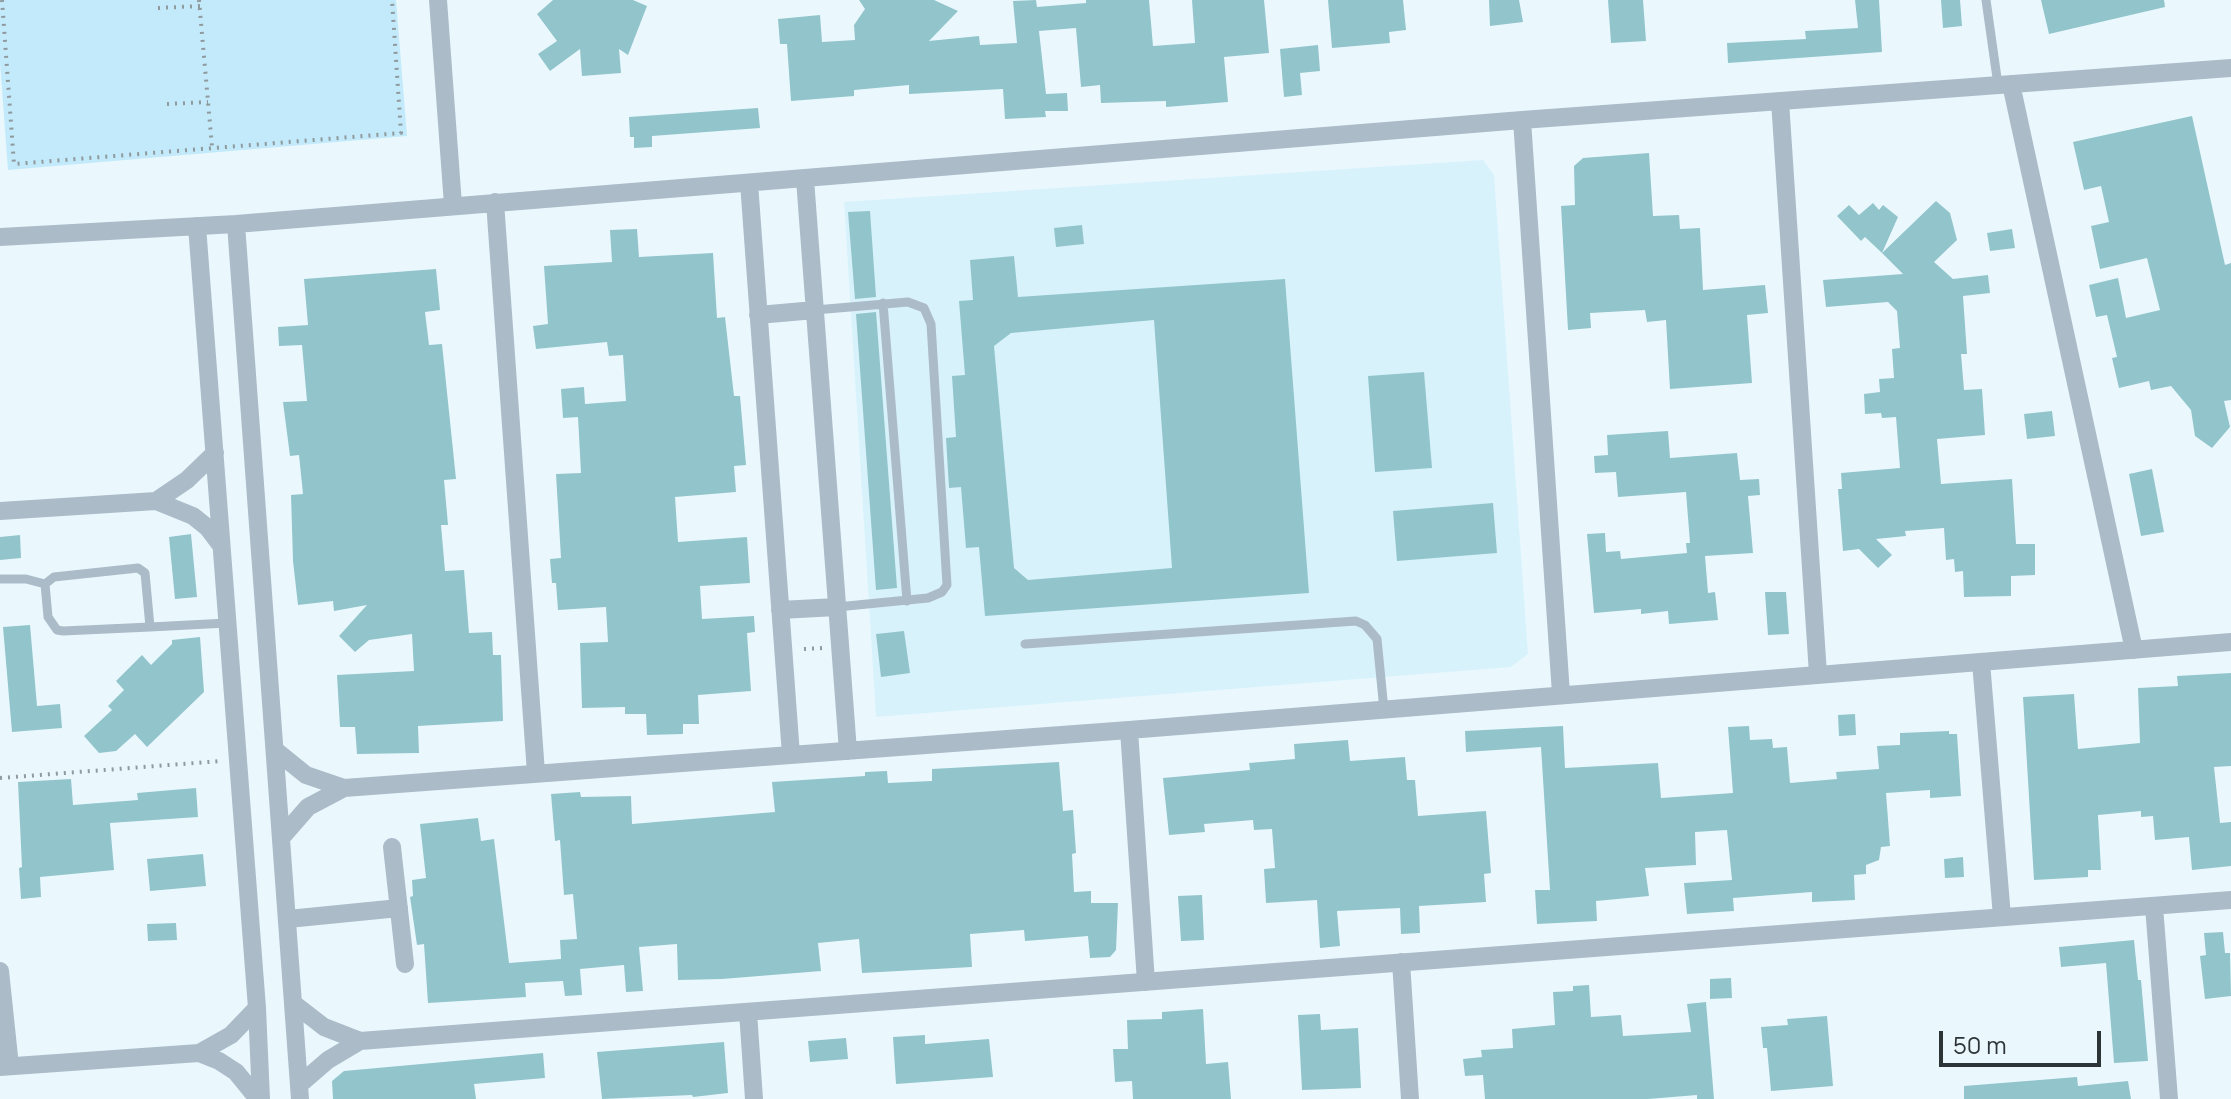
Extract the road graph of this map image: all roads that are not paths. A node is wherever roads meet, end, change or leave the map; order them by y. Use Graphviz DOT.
graph roads {
  1 [pos="438,0"];
  2 [pos="1986,0"];
  3 [pos="2231,68"];
  4 [pos="2005,84"];
  5 [pos="1780,101"];
  6 [pos="1522,120"];
  7 [pos="805,179"];
  8 [pos="749,183"];
  9 [pos="495,202"];
  10 [pos="453,205"];
  11 [pos="236,224"];
  12 [pos="197,226"];
  13 [pos="0,237"];
  14 [pos="883,303"];
  15 [pos="815,310"];
  16 [pos="758,315"];
  17 [pos="215,453"];
  18 [pos="156,501"];
  19 [pos="0,511"];
  20 [pos="220,544"];
  21 [pos="0,579"];
  22 [pos="45,584"];
  23 [pos="907,601"];
  24 [pos="837,607"];
  25 [pos="780,610"];
  26 [pos="227,623"];
  27 [pos="150,627"];
  28 [pos="2231,642"];
  29 [pos="1025,644"];
  30 [pos="2134,650"];
  31 [pos="1981,662"];
  32 [pos="1818,674"];
  33 [pos="1561,694"];
  34 [pos="1384,710"];
  35 [pos="1129,730"];
  36 [pos="275,750"];
  37 [pos="848,751"];
  38 [pos="791,755"];
  39 [pos="536,773"];
  40 [pos="344,788"];
  41 [pos="281,838"];
  42 [pos="392,847"];
  43 [pos="2231,900"];
  44 [pos="2154,906"];
  45 [pos="399,908"];
  46 [pos="2002,917"];
  47 [pos="288,919"];
  48 [pos="1401,962"];
  49 [pos="405,964"];
  50 [pos="0,971"];
  51 [pos="1146,982"];
  52 [pos="293,1003"];
  53 [pos="257,1008"];
  54 [pos="748,1012"];
  55 [pos="360,1041"];
  56 [pos="199,1053"];
  57 [pos="5,1066"];
  58 [pos="299,1092"];
  59 [pos="260,1099"];
  60 [pos="754,1099"];
  61 [pos="1410,1099"];
  62 [pos="2169,1099"];
  1 -- 10 [label="street"];
  2 -- 4 [label="lane"];
  3 -- 4 [label="street"];
  4 -- 5 [label="street"];
  4 -- 30 [label="street"];
  5 -- 6 [label="street"];
  5 -- 32 [label="street"];
  6 -- 7 [label="street"];
  6 -- 33 [label="street"];
  7 -- 8 [label="street"];
  7 -- 15 [label="street"];
  8 -- 9 [label="street"];
  8 -- 16 [label="street"];
  9 -- 10 [label="street"];
  9 -- 39 [label="street"];
  10 -- 11 [label="street"];
  11 -- 12 [label="street"];
  11 -- 36 [label="street"];
  12 -- 13 [label="street"];
  12 -- 17 [label="street"];
  14 -- 15 [label="lane"];
  14 -- 23 [label="lane"];
  14 -- 23 [label="lane"];
  15 -- 16 [label="street"];
  15 -- 24 [label="street"];
  16 -- 25 [label="street"];
  17 -- 18 [label="street"];
  17 -- 20 [label="street"];
  18 -- 19 [label="street"];
  18 -- 20 [label="street"];
  20 -- 26 [label="street"];
  21 -- 22 [label="lane"];
  22 -- 27 [label="lane"];
  22 -- 27 [label="lane"];
  23 -- 24 [label="lane"];
  24 -- 25 [label="street"];
  24 -- 37 [label="street"];
  25 -- 38 [label="street"];
  26 -- 27 [label="lane"];
  26 -- 53 [label="street"];
  28 -- 30 [label="street"];
  29 -- 34 [label="lane"];
  30 -- 31 [label="street"];
  31 -- 32 [label="street"];
  31 -- 46 [label="street"];
  32 -- 33 [label="street"];
  33 -- 34 [label="street"];
  34 -- 35 [label="street"];
  35 -- 37 [label="street"];
  35 -- 51 [label="street"];
  36 -- 40 [label="street"];
  36 -- 41 [label="street"];
  37 -- 38 [label="street"];
  38 -- 39 [label="street"];
  39 -- 40 [label="street"];
  40 -- 41 [label="street"];
  41 -- 47 [label="street"];
  42 -- 45 [label="street"];
  43 -- 44 [label="street"];
  44 -- 46 [label="street"];
  44 -- 62 [label="street"];
  45 -- 47 [label="street"];
  45 -- 49 [label="street"];
  46 -- 48 [label="street"];
  47 -- 52 [label="street"];
  48 -- 51 [label="street"];
  48 -- 61 [label="street"];
  50 -- 57 [label="street"];
  51 -- 54 [label="street"];
  52 -- 55 [label="street"];
  52 -- 58 [label="street"];
  53 -- 56 [label="street"];
  53 -- 59 [label="street"];
  54 -- 55 [label="street"];
  54 -- 60 [label="street"];
  55 -- 58 [label="street"];
  56 -- 57 [label="street"];
  56 -- 59 [label="street"];
}
